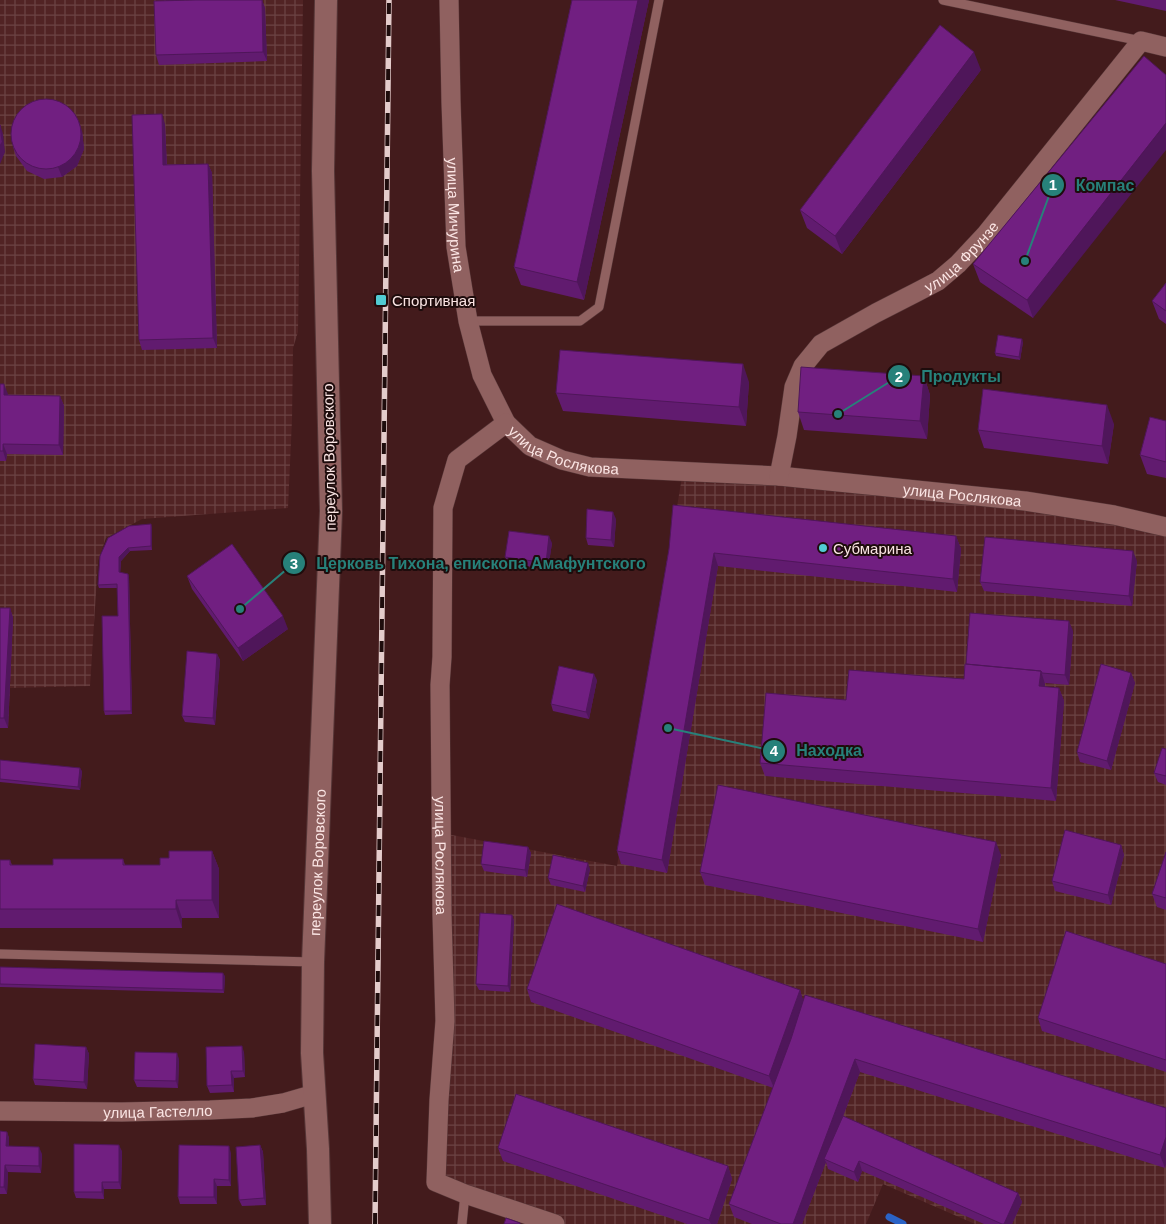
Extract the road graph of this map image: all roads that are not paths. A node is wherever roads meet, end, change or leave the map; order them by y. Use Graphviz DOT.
graph roads {
  1 [pos="326,0"];
  2 [pos="450,0"];
  3 [pos="659,0"];
  4 [pos="944,0"];
  5 [pos="1141,41"];
  6 [pos="1166,47"];
  7 [pos="468,321"];
  8 [pos="506,423"];
  9 [pos="779,476"];
  10 [pos="1166,527"];
  11 [pos="0,954"];
  12 [pos="313,962"];
  13 [pos="314,1094"];
  14 [pos="0,1110"];
  15 [pos="465,1194"];
  16 [pos="320,1224"];
  17 [pos="462,1224"];
  18 [pos="555,1224"];
  1 -- 12 [label="street, переулок Воровского"];
  2 -- 7 [label="street, улица Мичурина"];
  3 -- 7 [label="lane"];
  4 -- 5 [label="lane"];
  5 -- 6 [label="street"];
  5 -- 9 [label="street, улица Фрунзе"];
  7 -- 8 [label="street, улица Мичурина"];
  8 -- 9 [label="street, улица Рослякова"];
  8 -- 15 [label="street, улица Рослякова"];
  9 -- 10 [label="street, улица Рослякова"];
  11 -- 12 [label="lane"];
  12 -- 13 [label="street, переулок Воровского"];
  13 -- 14 [label="street, улица Гастелло"];
  13 -- 16 [label="street, переулок Воровского"];
  15 -- 17 [label="lane"];
  15 -- 18 [label="street"];
}
